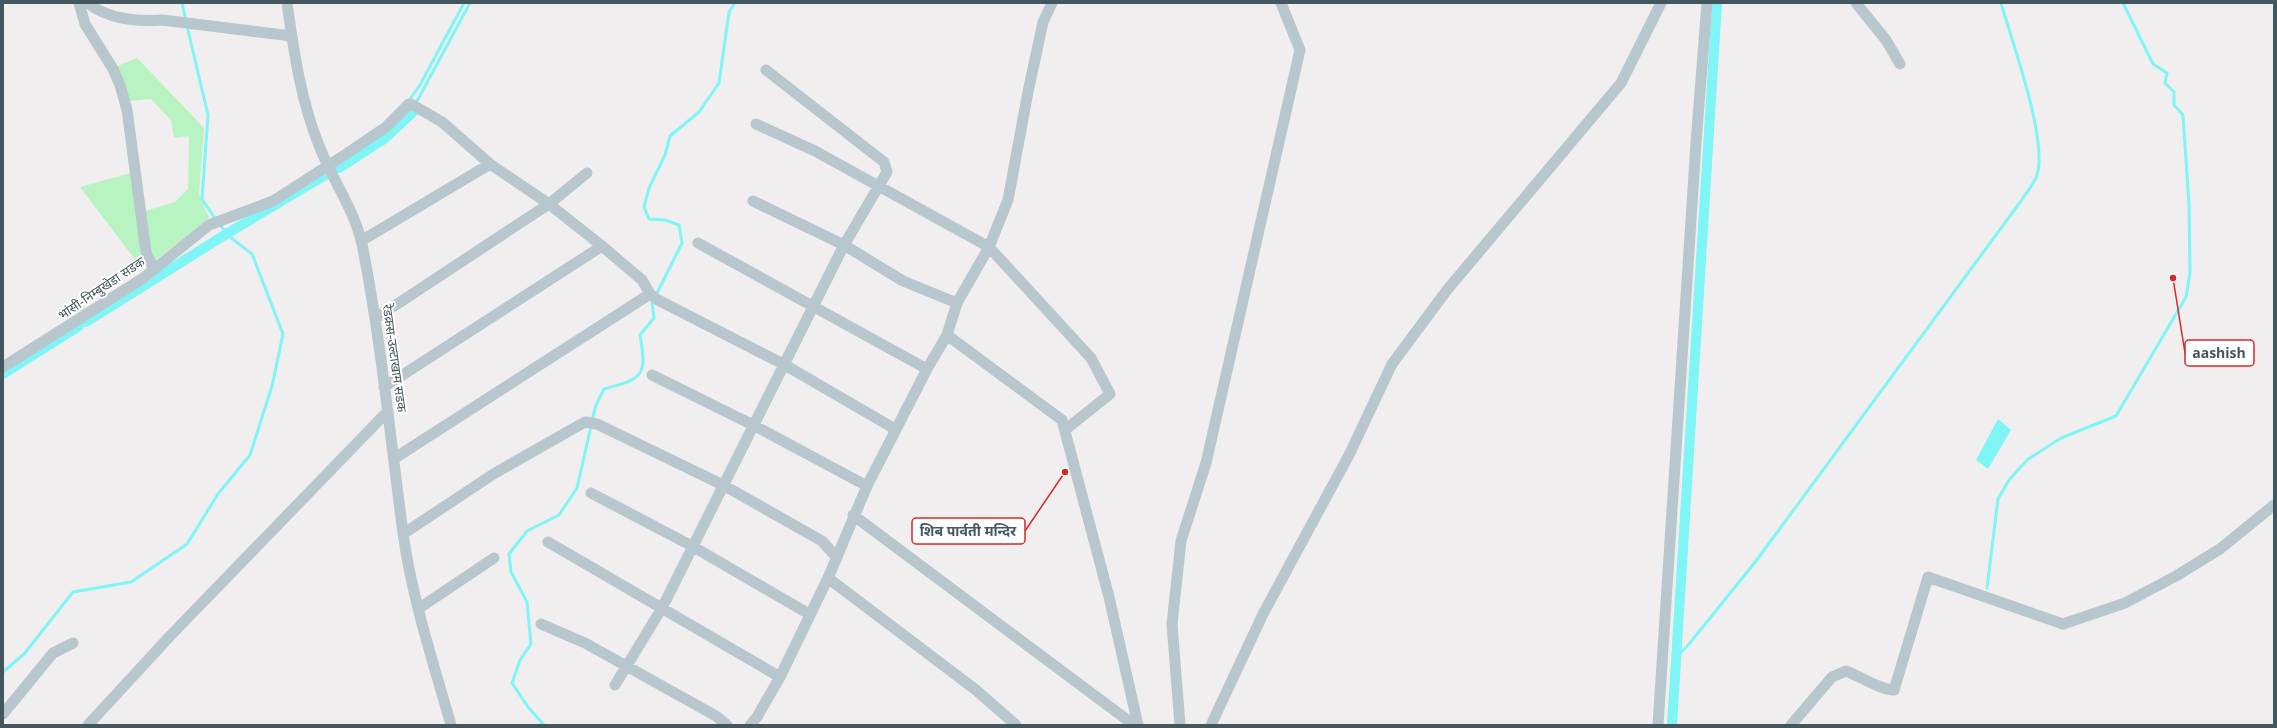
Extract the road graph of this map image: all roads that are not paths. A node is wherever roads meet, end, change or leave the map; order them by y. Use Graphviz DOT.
graph roads {
  1 [pos="79,3"];
  2 [pos="88,3"];
  3 [pos="287,3"];
  4 [pos="1052,3"];
  5 [pos="1281,3"];
  6 [pos="1661,3"];
  7 [pos="1707,3"];
  8 [pos="1856,3"];
  9 [pos="291,36"];
  10 [pos="1900,64"];
  11 [pos="766,70"];
  12 [pos="756,124"];
  13 [pos="490,164"];
  14 [pos="328,166"];
  15 [pos="587,173"];
  16 [pos="879,187"];
  17 [pos="753,201"];
  18 [pos="549,204"];
  19 [pos="361,241"];
  20 [pos="698,243"];
  21 [pos="844,245"];
  22 [pos="602,246"];
  23 [pos="989,247"];
  24 [pos="154,270"];
  25 [pos="654,296"];
  26 [pos="957,303"];
  27 [pos="814,307"];
  28 [pos="376,318"];
  29 [pos="947,335"];
  30 [pos="786,366"];
  31 [pos="3,367"];
  32 [pos="927,369"];
  33 [pos="652,375"];
  34 [pos="384,387"];
  35 [pos="388,411"];
  36 [pos="753,425"];
  37 [pos="895,429"];
  38 [pos="1065,430"];
  39 [pos="395,458"];
  40 [pos="723,486"];
  41 [pos="867,486"];
  42 [pos="591,493"];
  43 [pos="2274,505"];
  44 [pos="853,516"];
  45 [pos="403,534"];
  46 [pos="548,542"];
  47 [pos="692,546"];
  48 [pos="494,558"];
  49 [pos="837,558"];
  50 [pos="828,578"];
  51 [pos="662,608"];
  52 [pos="418,609"];
  53 [pos="809,614"];
  54 [pos="541,624"];
  55 [pos="73,643"];
  56 [pos="628,667"];
  57 [pos="780,677"];
  58 [pos="615,685"];
  59 [pos="3,714"];
  60 [pos="88,725"];
  61 [pos="451,725"];
  62 [pos="727,725"];
  63 [pos="750,725"];
  64 [pos="1016,725"];
  65 [pos="1134,725"];
  66 [pos="1138,725"];
  67 [pos="1180,725"];
  68 [pos="1211,725"];
  69 [pos="1658,725"];
  70 [pos="1791,725"];
  1 -- 24 [label="street"];
  2 -- 9 [label="street"];
  3 -- 9 [label="street, रेडक्रस-उल्टाखाम सडक"];
  4 -- 23 [label="street"];
  5 -- 67 [label="street"];
  6 -- 68 [label="street"];
  7 -- 69 [label="street"];
  8 -- 10 [label="street"];
  9 -- 14 [label="street, रेडक्रस-उल्टाखाम सडक"];
  11 -- 16 [label="street"];
  12 -- 16 [label="street"];
  13 -- 14 [label="street"];
  13 -- 18 [label="street"];
  13 -- 19 [label="street"];
  14 -- 19 [label="street, रेडक्रस-उल्टाखाम सडक"];
  14 -- 24 [label="street, भांसी-निम्बुखेडा सडक"];
  15 -- 18 [label="street"];
  16 -- 21 [label="street"];
  16 -- 23 [label="street"];
  17 -- 21 [label="street"];
  18 -- 22 [label="street"];
  18 -- 28 [label="street"];
  19 -- 28 [label="street, रेडक्रस-उल्टाखाम सडक"];
  20 -- 27 [label="street"];
  21 -- 26 [label="street"];
  21 -- 27 [label="street"];
  22 -- 25 [label="street"];
  22 -- 34 [label="street"];
  23 -- 26 [label="street"];
  23 -- 38 [label="street"];
  24 -- 31 [label="street, भांसी-निम्बुखेडा सडक"];
  25 -- 30 [label="street"];
  25 -- 39 [label="street"];
  26 -- 29 [label="street"];
  27 -- 30 [label="street"];
  27 -- 32 [label="street"];
  28 -- 34 [label="street, रेडक्रस-उल्टाखाम सडक"];
  29 -- 32 [label="street"];
  29 -- 38 [label="street"];
  30 -- 36 [label="street"];
  30 -- 37 [label="street"];
  32 -- 37 [label="street"];
  33 -- 36 [label="street"];
  34 -- 35 [label="street, रेडक्रस-उल्टाखाम सडक"];
  35 -- 39 [label="street, रेडक्रस-उल्टाखाम सडक"];
  35 -- 60 [label="street"];
  36 -- 40 [label="street"];
  36 -- 41 [label="street"];
  37 -- 41 [label="street"];
  38 -- 66 [label="street"];
  39 -- 45 [label="street, रेडक्रस-उल्टाखाम सडक"];
  40 -- 45 [label="street"];
  40 -- 47 [label="street"];
  40 -- 49 [label="street"];
  41 -- 44 [label="street"];
  42 -- 47 [label="street"];
  43 -- 70 [label="street"];
  44 -- 49 [label="street"];
  44 -- 65 [label="street"];
  45 -- 52 [label="street, रेडक्रस-उल्टाखाम सडक"];
  46 -- 51 [label="street"];
  47 -- 51 [label="street"];
  47 -- 53 [label="street"];
  48 -- 52 [label="street"];
  49 -- 50 [label="street"];
  50 -- 53 [label="street"];
  50 -- 64 [label="street"];
  51 -- 56 [label="street"];
  51 -- 57 [label="street"];
  52 -- 61 [label="street, रेडक्रस-उल्टाखाम सडक"];
  53 -- 57 [label="street"];
  54 -- 56 [label="street"];
  55 -- 59 [label="street"];
  56 -- 58 [label="street"];
  56 -- 62 [label="street"];
  57 -- 63 [label="street"];
}
